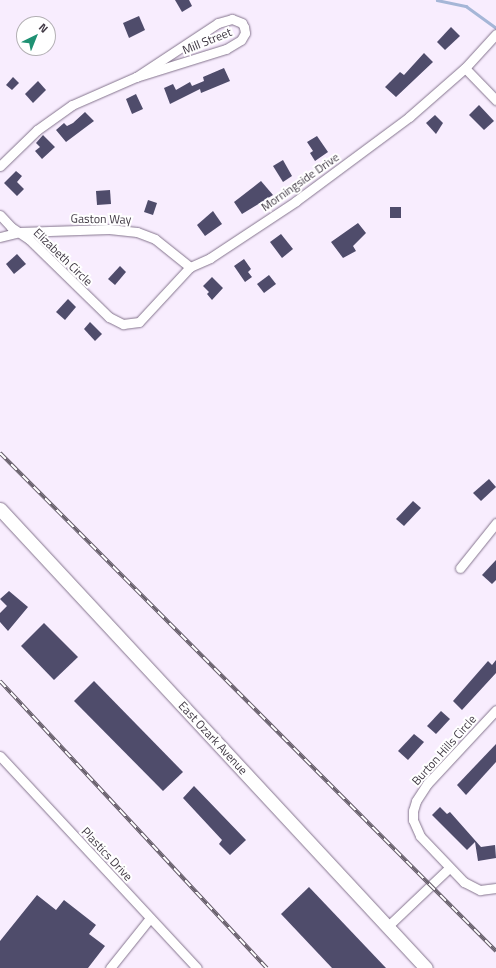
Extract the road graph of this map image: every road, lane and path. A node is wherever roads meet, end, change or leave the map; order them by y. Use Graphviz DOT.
graph roads {
  1 [pos="496,34"];
  2 [pos="464,68"];
  3 [pos="136,77"];
  4 [pos="496,100"];
  5 [pos="0,166"];
  6 [pos="0,215"];
  7 [pos="20,232"];
  8 [pos="0,237"];
  9 [pos="190,267"];
  10 [pos="109,317"];
  11 [pos="0,509"];
  12 [pos="496,523"];
  13 [pos="460,568"];
  14 [pos="496,710"];
  15 [pos="0,756"];
  16 [pos="449,868"];
  17 [pos="496,888"];
  18 [pos="150,918"];
  19 [pos="387,927"];
  20 [pos="110,968"];
  21 [pos="197,968"];
  22 [pos="426,968"];
  1 -- 2 [label="street, Morningside Drive"];
  2 -- 4 [label="street"];
  2 -- 9 [label="street, Morningside Drive"];
  3 -- 3 [label="street, Mill Street"];
  3 -- 5 [label="street, Mill Street"];
  6 -- 7 [label="street, Elizabeth Circle"];
  7 -- 8 [label="street, Gaston Way"];
  7 -- 9 [label="street, Gaston Way"];
  7 -- 10 [label="street, Elizabeth Circle"];
  9 -- 10 [label="street, Morningside Drive"];
  11 -- 19 [label="main road, East Ozark Avenue"];
  12 -- 13 [label="street"];
  14 -- 16 [label="street, Burton Hills Circle"];
  15 -- 18 [label="street, Plastics Drive"];
  16 -- 17 [label="street, Burton Hills Circle"];
  16 -- 19 [label="street"];
  18 -- 20 [label="street"];
  18 -- 21 [label="street, Plastics Drive"];
  19 -- 22 [label="main road, East Ozark Avenue"];
}
